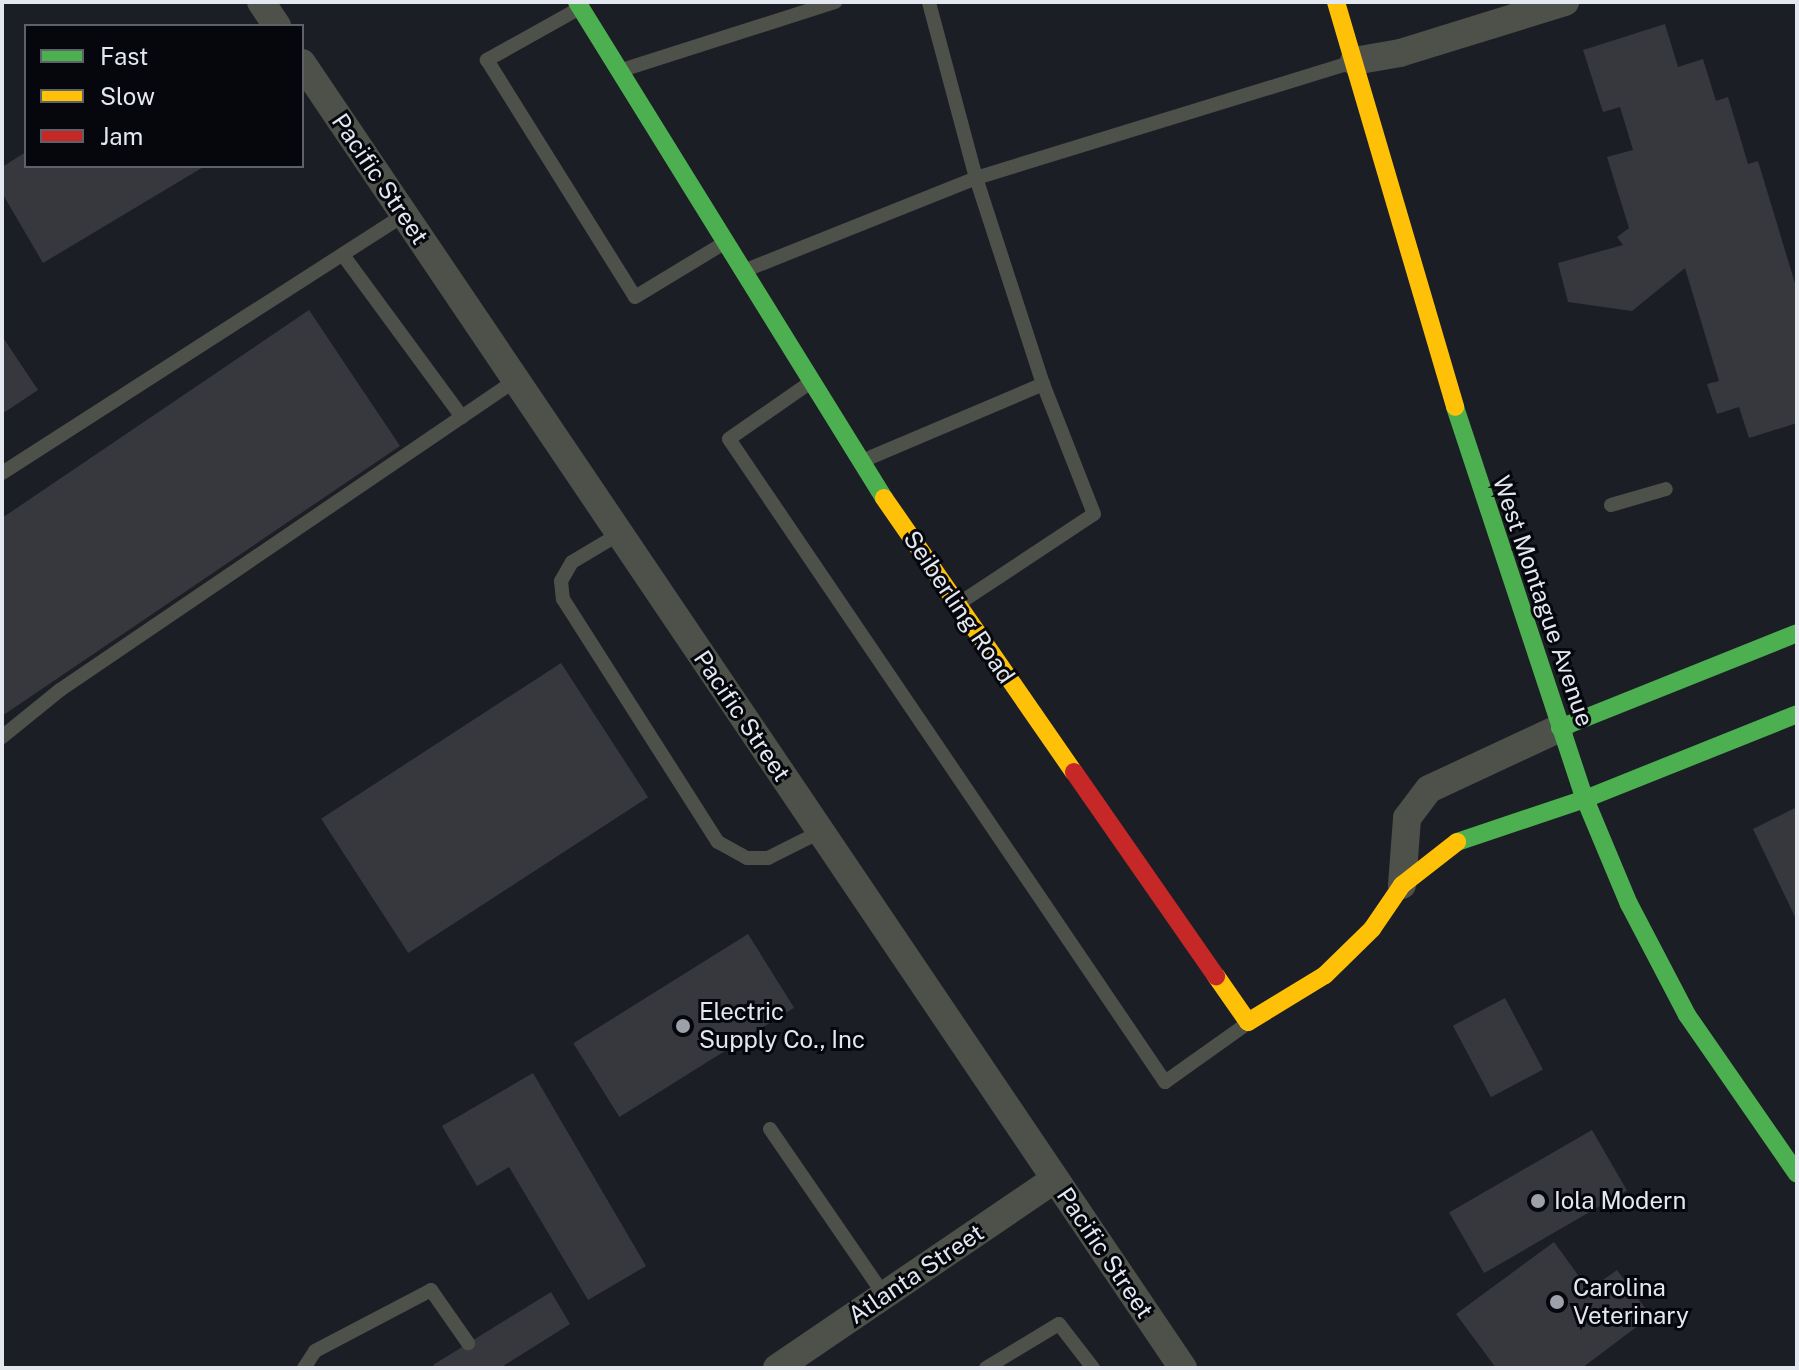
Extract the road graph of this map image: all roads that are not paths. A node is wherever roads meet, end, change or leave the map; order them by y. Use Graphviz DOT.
graph roads {
  1 [pos="261,2"];
  2 [pos="835,2"];
  3 [pos="929,2"];
  4 [pos="1336,2"];
  5 [pos="1565,2"];
  6 [pos="578,5"];
  7 [pos="276,24"];
  8 [pos="1354,61"];
  9 [pos="304,66"];
  10 [pos="618,71"];
  11 [pos="976,178"];
  12 [pos="404,215"];
  13 [pos="723,244"];
  14 [pos="343,255"];
  15 [pos="740,272"];
  16 [pos="516,380"];
  17 [pos="810,383"];
  18 [pos="1043,384"];
  19 [pos="462,417"];
  20 [pos="859,462"];
  21 [pos="2,473"];
  22 [pos="1666,489"];
  23 [pos="1611,505"];
  24 [pos="619,534"];
  25 [pos="958,604"];
  26 [pos="1797,633"];
  27 [pos="1797,714"];
  28 [pos="1560,728"];
  29 [pos="2,737"];
  30 [pos="1585,799"];
  31 [pos="820,832"];
  32 [pos="1402,885"];
  33 [pos="1248,1022"];
  34 [pos="770,1129"];
  35 [pos="1797,1174"];
  36 [pos="1054,1180"];
  37 [pos="884,1295"];
  38 [pos="468,1343"];
  39 [pos="304,1368"];
  40 [pos="777,1368"];
  41 [pos="986,1368"];
  42 [pos="1093,1368"];
  43 [pos="1183,1368"];
  1 -- 7 [label="street"];
  2 -- 10 [label="lane"];
  3 -- 11 [label="lane"];
  4 -- 8 [label="street, West Montague Avenue"];
  5 -- 8 [label="street"];
  6 -- 10 [label="street, Seiberling Road"];
  6 -- 13 [label="lane"];
  8 -- 11 [label="lane"];
  8 -- 28 [label="street, West Montague Avenue"];
  9 -- 12 [label="street, Pacific Street"];
  10 -- 13 [label="street, Seiberling Road"];
  11 -- 15 [label="lane"];
  11 -- 18 [label="lane"];
  12 -- 14 [label="lane"];
  12 -- 16 [label="street, Pacific Street"];
  13 -- 15 [label="street, Seiberling Road"];
  14 -- 19 [label="lane"];
  14 -- 21 [label="lane"];
  15 -- 17 [label="street, Seiberling Road"];
  16 -- 19 [label="lane"];
  16 -- 24 [label="street, Pacific Street"];
  17 -- 20 [label="street, Seiberling Road"];
  17 -- 33 [label="lane"];
  18 -- 20 [label="lane"];
  18 -- 25 [label="lane"];
  19 -- 29 [label="lane"];
  20 -- 25 [label="street, Seiberling Road"];
  22 -- 23 [label="lane"];
  24 -- 31 [label="street, Pacific Street"];
  24 -- 31 [label="lane"];
  25 -- 33 [label="street, Seiberling Road"];
  26 -- 28 [label="street"];
  27 -- 30 [label="street"];
  28 -- 30 [label="street, West Montague Avenue"];
  28 -- 32 [label="street"];
  30 -- 32 [label="street"];
  30 -- 35 [label="street, West Montague Avenue"];
  31 -- 36 [label="street, Pacific Street"];
  32 -- 33 [label="street"];
  34 -- 37 [label="lane"];
  36 -- 37 [label="street, Atlanta Street"];
  36 -- 43 [label="street, Pacific Street"];
  37 -- 40 [label="street, Atlanta Street"];
  38 -- 39 [label="lane"];
  41 -- 42 [label="lane"];
}
